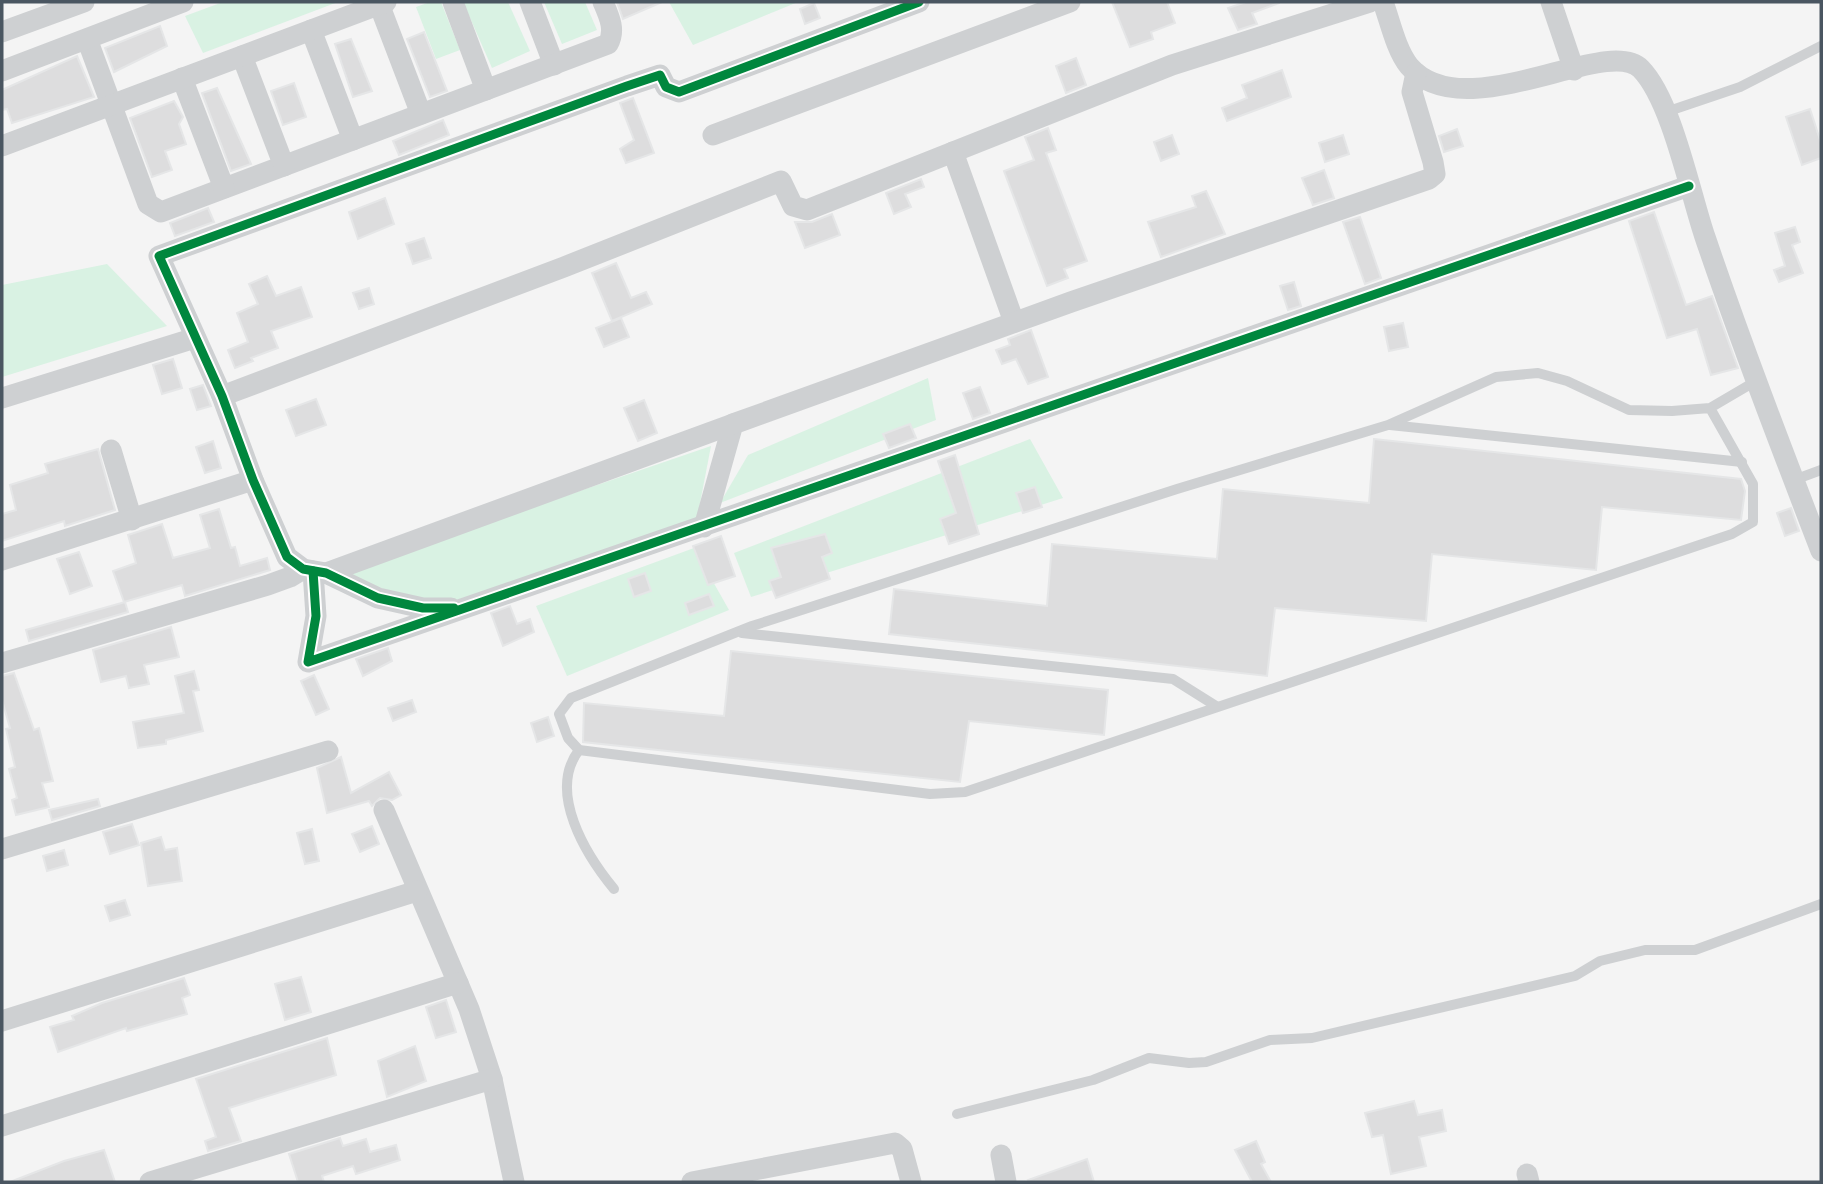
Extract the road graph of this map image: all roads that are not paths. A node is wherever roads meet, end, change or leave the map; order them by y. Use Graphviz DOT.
graph roads {
  1 [pos="84,2"];
  2 [pos="183,2"];
  3 [pos="453,2"];
  4 [pos="530,2"];
  5 [pos="603,2"];
  6 [pos="919,2"];
  7 [pos="1070,2"];
  8 [pos="1370,2"];
  9 [pos="1383,2"];
  10 [pos="1551,2"];
  11 [pos="383,3"];
  12 [pos="311,30"];
  13 [pos="2,32"];
  14 [pos="87,39"];
  15 [pos="1821,46"];
  16 [pos="242,56"];
  17 [pos="554,65"];
  18 [pos="1574,70"];
  19 [pos="2,71"];
  20 [pos="1416,73"];
  21 [pos="182,78"];
  22 [pos="486,90"];
  23 [pos="112,104"];
  24 [pos="1666,112"];
  25 [pos="421,114"];
  26 [pos="713,135"];
  27 [pos="353,140"];
  28 [pos="2,146"];
  29 [pos="953,152"];
  30 [pos="284,166"];
  31 [pos="1689,186"];
  32 [pos="224,188"];
  33 [pos="1014,322"];
  34 [pos="195,338"];
  35 [pos="1756,381"];
  36 [pos="222,396"];
  37 [pos="2,398"];
  38 [pos="1710,408"];
  39 [pos="733,424"];
  40 [pos="1388,425"];
  41 [pos="111,450"];
  42 [pos="1742,462"];
  43 [pos="1821,470"];
  44 [pos="253,480"];
  45 [pos="1794,481"];
  46 [pos="132,520"];
  47 [pos="704,527"];
  48 [pos="1820,546"];
  49 [pos="2,560"];
  50 [pos="314,571"];
  51 [pos="471,608"];
  52 [pos="736,633"];
  53 [pos="2,663"];
  54 [pos="1216,706"];
  55 [pos="579,750"];
  56 [pos="328,751"];
  57 [pos="384,810"];
  58 [pos="2,849"];
  59 [pos="614,889"];
  60 [pos="417,891"];
  61 [pos="1821,904"];
  62 [pos="458,983"];
  63 [pos="2,1021"];
  64 [pos="492,1079"];
  65 [pos="957,1114"];
  66 [pos="2,1125"];
  67 [pos="1001,1155"];
  68 [pos="150,1182"];
  69 [pos="514,1182"];
  70 [pos="692,1182"];
  71 [pos="911,1182"];
  72 [pos="1006,1182"];
  1 -- 13 [label="street"];
  2 -- 14 [label="street"];
  3 -- 22 [label="street"];
  4 -- 17 [label="street"];
  5 -- 17 [label="street"];
  6 -- 34 [label="street"];
  7 -- 26 [label="street"];
  8 -- 29 [label="street"];
  9 -- 20 [label="street"];
  10 -- 18 [label="street"];
  11 -- 12 [label="street"];
  11 -- 25 [label="street"];
  12 -- 16 [label="street"];
  12 -- 27 [label="street"];
  14 -- 19 [label="street"];
  14 -- 23 [label="street"];
  15 -- 24 [label="lane"];
  16 -- 21 [label="street"];
  16 -- 30 [label="street"];
  17 -- 22 [label="street"];
  18 -- 20 [label="street"];
  18 -- 24 [label="street"];
  20 -- 33 [label="street"];
  21 -- 23 [label="street"];
  21 -- 32 [label="street"];
  22 -- 25 [label="street"];
  23 -- 28 [label="street"];
  23 -- 32 [label="street"];
  24 -- 31 [label="street"];
  25 -- 27 [label="street"];
  27 -- 30 [label="street"];
  29 -- 33 [label="street"];
  29 -- 36 [label="street"];
  30 -- 32 [label="street"];
  31 -- 35 [label="street"];
  31 -- 47 [label="street"];
  33 -- 39 [label="street"];
  34 -- 36 [label="street"];
  34 -- 37 [label="street"];
  35 -- 38 [label="lane"];
  35 -- 45 [label="street"];
  36 -- 44 [label="street"];
  38 -- 40 [label="lane"];
  38 -- 42 [label="lane"];
  39 -- 47 [label="street"];
  39 -- 50 [label="street"];
  40 -- 42 [label="lane"];
  40 -- 52 [label="lane"];
  41 -- 46 [label="street"];
  42 -- 54 [label="lane"];
  43 -- 45 [label="lane"];
  44 -- 46 [label="street"];
  44 -- 50 [label="street"];
  45 -- 48 [label="street"];
  46 -- 49 [label="street"];
  47 -- 51 [label="street"];
  50 -- 51 [label="street"];
  50 -- 51 [label="street"];
  50 -- 53 [label="street"];
  52 -- 54 [label="lane"];
  52 -- 55 [label="lane"];
  54 -- 55 [label="lane"];
  55 -- 59 [label="lane"];
  56 -- 58 [label="street"];
  57 -- 60 [label="street"];
  60 -- 62 [label="street"];
  60 -- 63 [label="street"];
  61 -- 65 [label="lane"];
  62 -- 64 [label="street"];
  62 -- 66 [label="street"];
  64 -- 68 [label="street"];
  64 -- 69 [label="street"];
  67 -- 72 [label="street"];
  70 -- 71 [label="street"];
}
